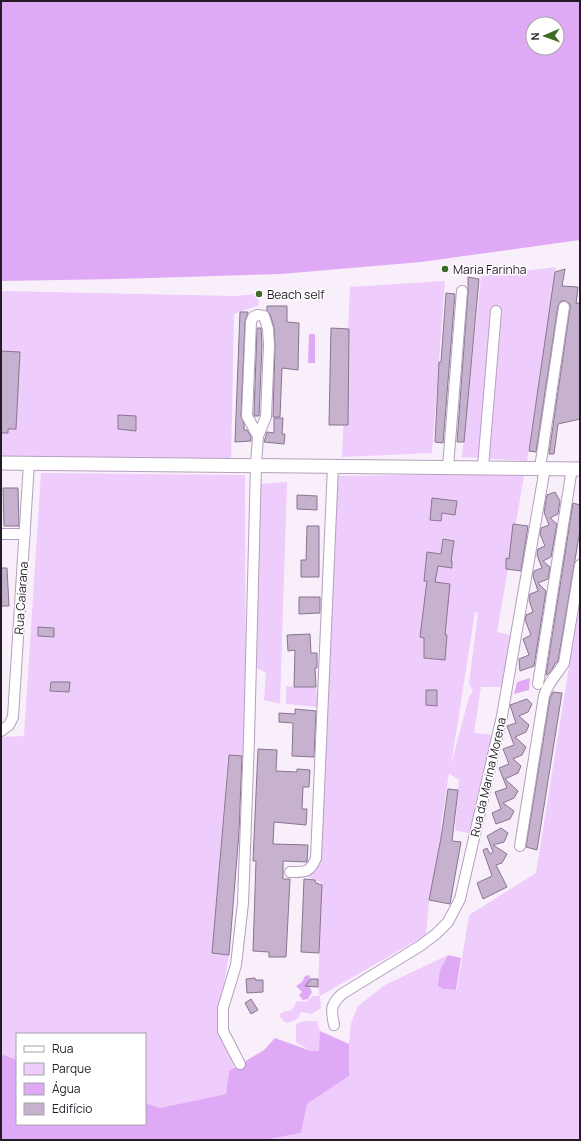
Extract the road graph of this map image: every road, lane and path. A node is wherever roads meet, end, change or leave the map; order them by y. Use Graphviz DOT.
graph roads {
  1 [pos="462,291"];
  2 [pos="564,307"];
  3 [pos="496,311"];
  4 [pos="258,441"];
  5 [pos="1,463"];
  6 [pos="30,463"];
  7 [pos="256,465"];
  8 [pos="578,466"];
  9 [pos="448,467"];
  10 [pos="484,467"];
  11 [pos="543,468"];
  12 [pos="333,473"];
  13 [pos="1,534"];
  14 [pos="25,534"];
  15 [pos="580,565"];
  16 [pos="538,684"];
  17 [pos="3,731"];
  18 [pos="520,846"];
  19 [pos="290,872"];
  20 [pos="334,1025"];
  21 [pos="240,1064"];
  1 -- 9 [label="street"];
  2 -- 11 [label="street"];
  3 -- 10 [label="street"];
  4 -- 4 [label="street"];
  4 -- 7 [label="street"];
  5 -- 6 [label="main road"];
  6 -- 7 [label="main road"];
  6 -- 14 [label="street, Rua Caiarana"];
  7 -- 12 [label="main road"];
  7 -- 21 [label="street"];
  8 -- 11 [label="main road"];
  8 -- 16 [label="street"];
  9 -- 10 [label="main road"];
  9 -- 12 [label="main road"];
  10 -- 11 [label="main road"];
  11 -- 20 [label="street, Rua da Marina Morena"];
  12 -- 19 [label="street"];
  13 -- 14 [label="street"];
  14 -- 17 [label="street, Rua Caiarana"];
  15 -- 18 [label="street"];
}
